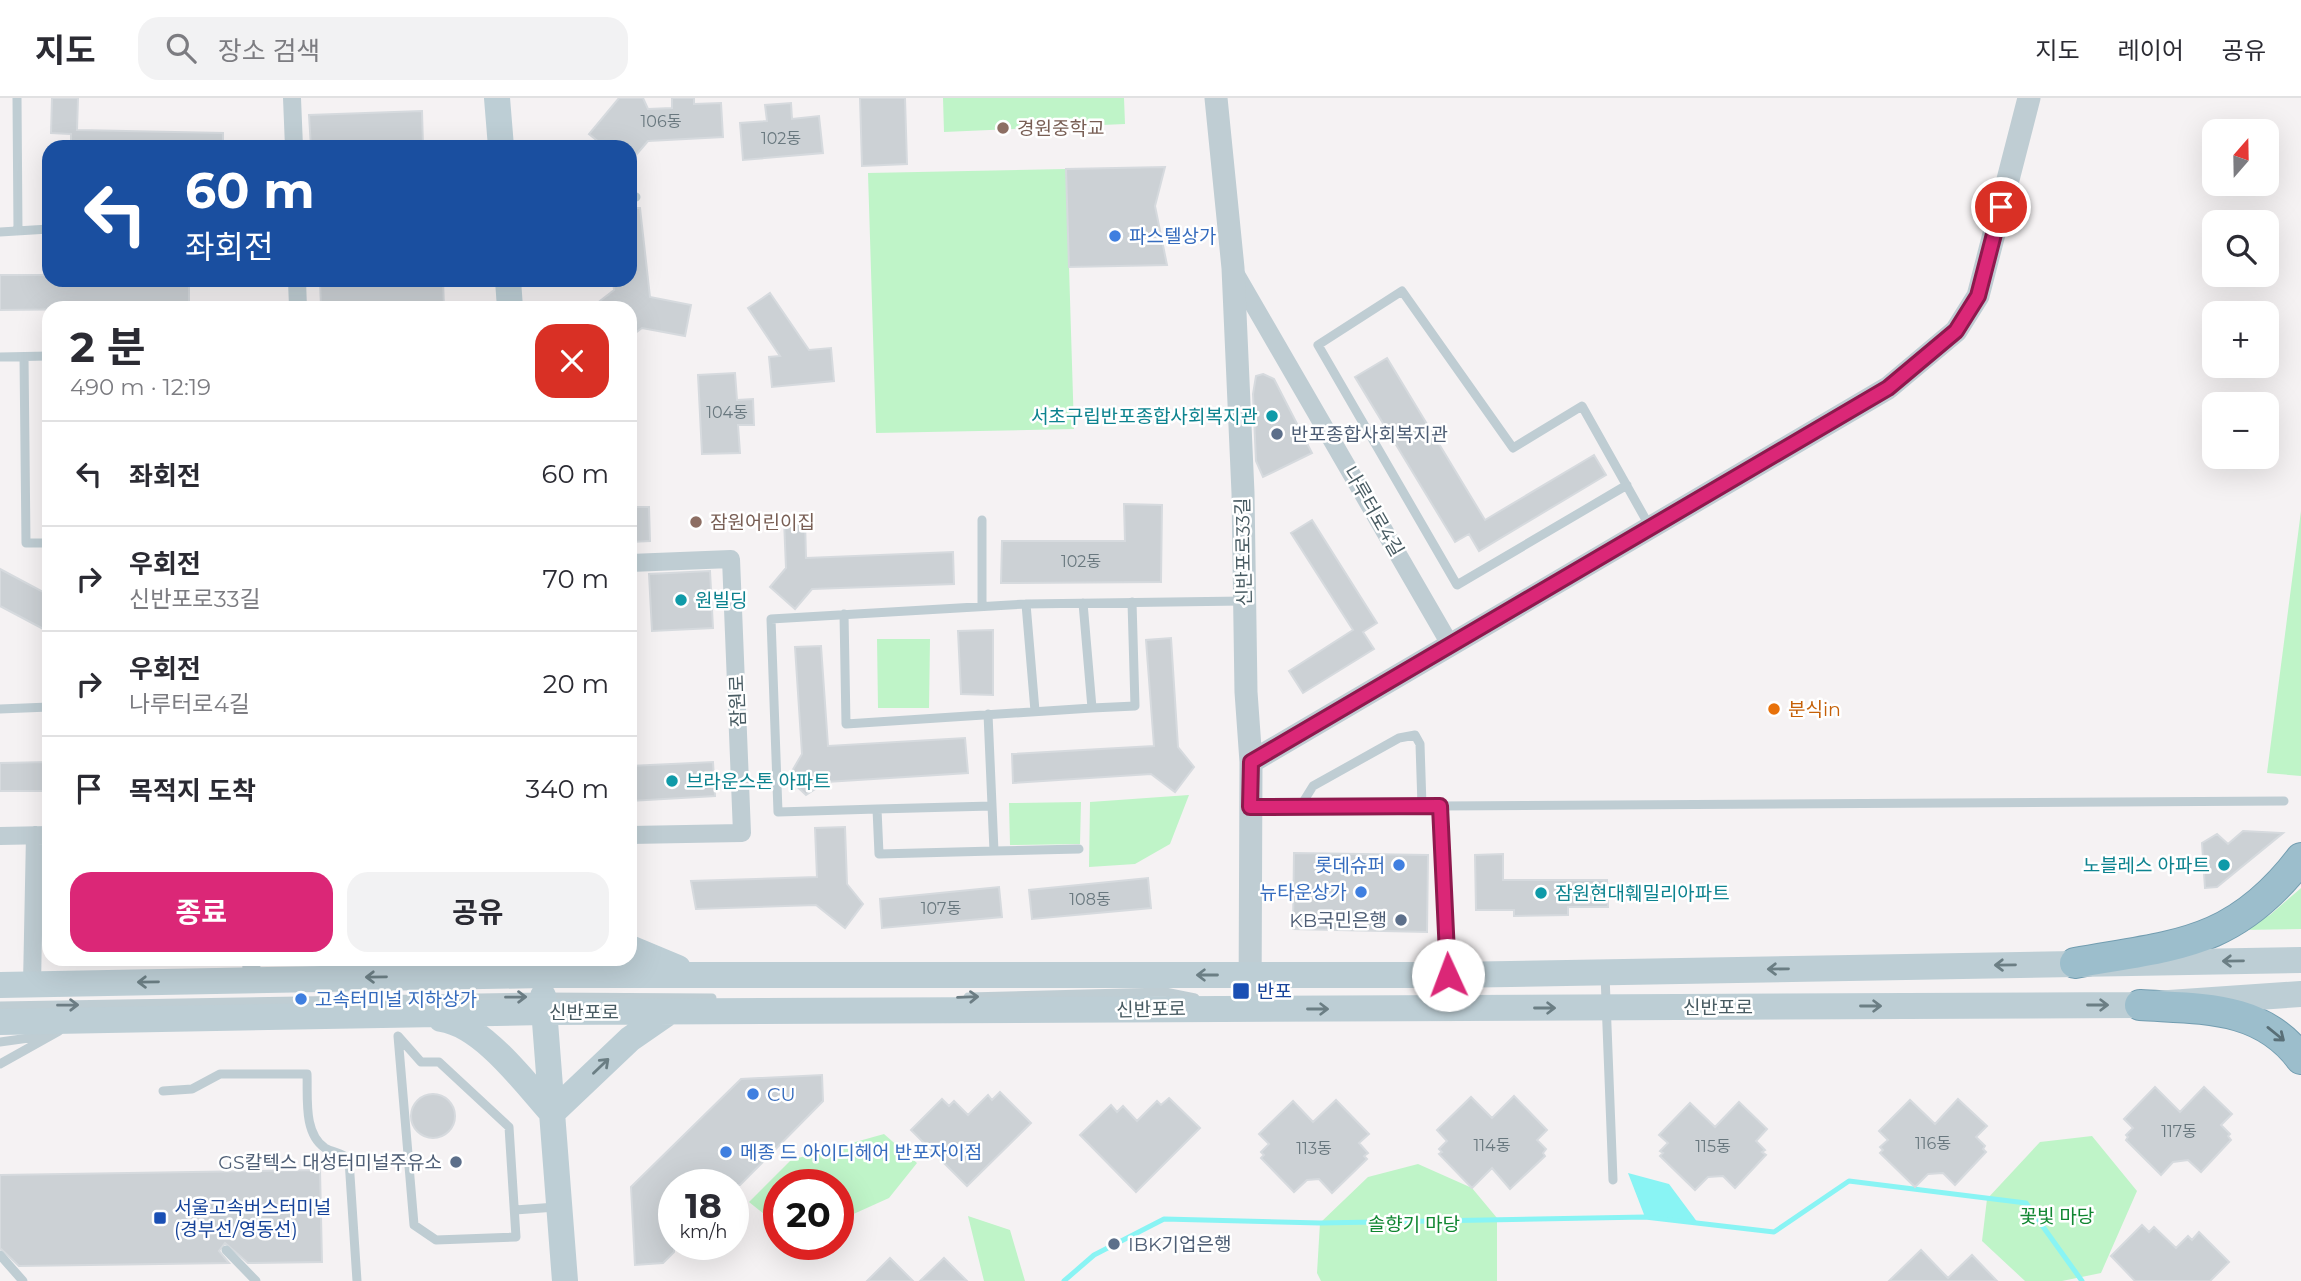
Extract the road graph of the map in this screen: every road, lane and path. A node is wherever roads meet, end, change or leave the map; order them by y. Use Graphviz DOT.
graph roads {
  1 [pos="18,98"];
  2 [pos="292,98"];
  3 [pos="497,98"];
  4 [pos="1216,98"];
  5 [pos="2029,98"];
  6 [pos="293,140"];
  7 [pos="500,140"];
  8 [pos="42,229"];
  9 [pos="18,231"];
  10 [pos="0,232"];
  11 [pos="1233,268"];
  12 [pos="42,356"];
  13 [pos="0,357"];
  14 [pos="24,357"];
  15 [pos="1627,485"];
  16 [pos="982,520"];
  17 [pos="1651,528"];
  18 [pos="42,543"];
  19 [pos="637,563"];
  20 [pos="1244,601"];
  21 [pos="1083,603"];
  22 [pos="1132,603"];
  23 [pos="1026,604"];
  24 [pos="982,606"];
  25 [pos="844,614"];
  26 [pos="1451,646"];
  27 [pos="42,707"];
  28 [pos="1091,708"];
  29 [pos="0,709"];
  30 [pos="1035,711"];
  31 [pos="988,714"];
  32 [pos="1251,762"];
  33 [pos="2284,800"];
  34 [pos="992,806"];
  35 [pos="1422,806"];
  36 [pos="1440,806"];
  37 [pos="1250,807"];
  38 [pos="1300,807"];
  39 [pos="877,809"];
  40 [pos="42,835"];
  41 [pos="637,835"];
  42 [pos="0,836"];
  43 [pos="1079,849"];
  44 [pos="994,851"];
  45 [pos="2301,858"];
  46 [pos="637,952"];
  47 [pos="2301,960"];
  48 [pos="2075,964"];
  49 [pos="436,966"];
  50 [pos="252,970"];
  51 [pos="1605,972"];
  52 [pos="704,975"];
  53 [pos="1249,975"];
  54 [pos="1448,975"];
  55 [pos="408,977"];
  56 [pos="32,984"];
  57 [pos="0,985"];
  58 [pos="543,986"];
  59 [pos="2301,994"];
  60 [pos="721,998"];
  61 [pos="952,998"];
  62 [pos="925,999"];
  63 [pos="2140,1004"];
  64 [pos="855,1005"];
  65 [pos="0,1006"];
  66 [pos="1250,1007"];
  67 [pos="1607,1007"];
  68 [pos="669,1012"];
  69 [pos="86,1021"];
  70 [pos="0,1022"];
  71 [pos="395,1022"];
  72 [pos="49,1035"];
  73 [pos="0,1042"];
  74 [pos="27,1048"];
  75 [pos="0,1057"];
  76 [pos="2301,1059"];
  77 [pos="0,1064"];
  78 [pos="163,1090"];
  79 [pos="552,1113"];
  80 [pos="1613,1180"];
  81 [pos="560,1207"];
  82 [pos="516,1210"];
  83 [pos="226,1250"];
  84 [pos="0,1255"];
  85 [pos="23,1281"];
  86 [pos="256,1281"];
  87 [pos="357,1281"];
  88 [pos="565,1281"];
  1 -- 9 [label="lane"];
  2 -- 6 [label="street"];
  3 -- 7 [label="main road"];
  4 -- 11 [label="street, 신반포로33길"];
  5 -- 17 [label="street"];
  8 -- 9 [label="lane"];
  9 -- 10 [label="lane"];
  11 -- 20 [label="street, 신반포로33길"];
  11 -- 26 [label="street, 나루터로4길"];
  12 -- 14 [label="lane"];
  13 -- 14 [label="lane"];
  14 -- 18 [label="lane"];
  15 -- 15 [label="lane"];
  15 -- 17 [label="lane"];
  16 -- 24 [label="lane"];
  17 -- 26 [label="street"];
  19 -- 41 [label="street, 잠원로"];
  20 -- 22 [label="lane"];
  20 -- 32 [label="street, 신반포로33길"];
  21 -- 22 [label="lane"];
  21 -- 23 [label="lane"];
  21 -- 28 [label="lane"];
  22 -- 28 [label="lane"];
  23 -- 24 [label="lane"];
  23 -- 30 [label="lane"];
  24 -- 25 [label="lane"];
  25 -- 31 [label="lane"];
  25 -- 39 [label="lane"];
  26 -- 32 [label="street"];
  27 -- 29 [label="lane"];
  28 -- 30 [label="lane"];
  30 -- 31 [label="lane"];
  31 -- 34 [label="lane"];
  32 -- 37 [label="street, 신반포로33길"];
  33 -- 36 [label="lane"];
  34 -- 39 [label="lane"];
  34 -- 44 [label="lane"];
  35 -- 36 [label="lane"];
  35 -- 38 [label="lane"];
  35 -- 38 [label="lane"];
  36 -- 54 [label="lane"];
  37 -- 38 [label="lane"];
  37 -- 53 [label="street, 신반포로33길"];
  39 -- 44 [label="lane"];
  40 -- 42 [label="street"];
  40 -- 56 [label="street"];
  43 -- 44 [label="lane"];
  45 -- 48 [label="highway"];
  46 -- 52 [label="main road"];
  47 -- 48 [label="main road, 신반포로, one-way"];
  48 -- 51 [label="main road, 신반포로, one-way"];
  49 -- 55 [label="main road"];
  55 -- 50 [label="main road, 신반포로, one-way"];
  50 -- 56 [label="main road, 신반포로, one-way"];
  51 -- 53 [label="lane"];
  51 -- 54 [label="main road, 신반포로"];
  51 -- 67 [label="lane"];
  53 -- 52 [label="main road, 신반포로, one-way"];
  52 -- 58 [label="main road, 신반포로"];
  53 -- 54 [label="main road, 신반포로"];
  53 -- 66 [label="street, 신반포로33길"];
  55 -- 58 [label="main road, 신반포로"];
  56 -- 57 [label="main road, 신반포로"];
  58 -- 60 [label="lane"];
  65 -- 58 [label="lane, one-way"];
  58 -- 68 [label="main road, 신반포로"];
  58 -- 71 [label="main road, 신반포로"];
  58 -- 79 [label="main road"];
  59 -- 63 [label="main road, 신반포로"];
  61 -- 66 [label="lane, one-way"];
  62 -- 64 [label="lane"];
  67 -- 63 [label="main road, 신반포로, one-way"];
  63 -- 76 [label="highway, one-way"];
  64 -- 66 [label="main road, 신반포로"];
  64 -- 68 [label="main road, 신반포로"];
  66 -- 67 [label="main road, 신반포로, one-way"];
  67 -- 80 [label="lane"];
  79 -- 68 [label="main road, one-way"];
  69 -- 70 [label="main road, 신반포로"];
  69 -- 71 [label="main road, 신반포로"];
  69 -- 72 [label="lane"];
  71 -- 79 [label="main road"];
  71 -- 82 [label="lane"];
  71 -- 82 [label="lane"];
  72 -- 73 [label="lane"];
  72 -- 74 [label="lane"];
  74 -- 75 [label="lane"];
  74 -- 77 [label="lane"];
  78 -- 87 [label="lane"];
  79 -- 81 [label="main road"];
  81 -- 82 [label="lane"];
  81 -- 88 [label="main road"];
  83 -- 86 [label="lane"];
  84 -- 85 [label="lane"];
}
